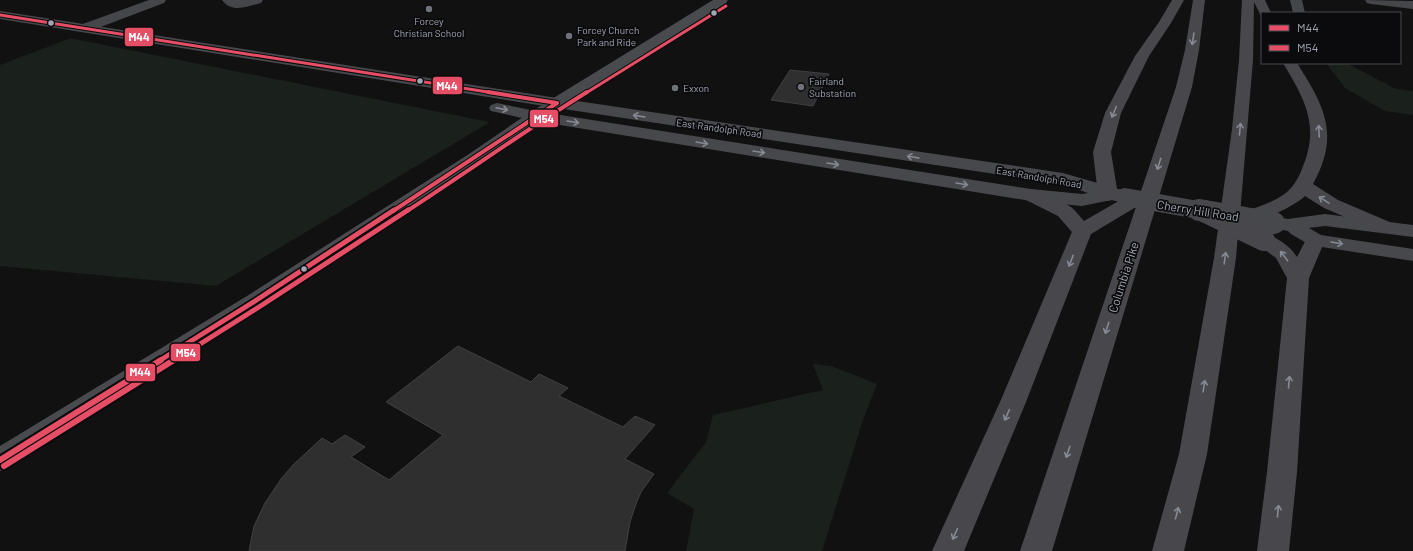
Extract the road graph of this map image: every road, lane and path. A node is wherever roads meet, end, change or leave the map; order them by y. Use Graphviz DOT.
graph roads {
  1 [pos="160,0"];
  2 [pos="228,0"];
  3 [pos="257,0"];
  4 [pos="722,0"];
  5 [pos="1178,0"];
  6 [pos="1199,0"];
  7 [pos="1248,0"];
  8 [pos="1259,0"];
  9 [pos="1296,0"];
  10 [pos="1371,0"];
  11 [pos="1413,5"];
  12 [pos="1264,12"];
  13 [pos="1298,12"];
  14 [pos="0,15"];
  15 [pos="85,28"];
  16 [pos="301,63"];
  17 [pos="1291,64"];
  18 [pos="557,103"];
  19 [pos="535,116"];
  20 [pos="1303,186"];
  21 [pos="1032,195"];
  22 [pos="1123,199"];
  23 [pos="1204,210"];
  24 [pos="1275,223"];
  25 [pos="1385,227"];
  26 [pos="1082,231"];
  27 [pos="1413,231"];
  28 [pos="1315,240"];
  29 [pos="1413,255"];
  30 [pos="1298,278"];
  31 [pos="0,460"];
  32 [pos="948,551"];
  33 [pos="1036,551"];
  34 [pos="1168,551"];
  35 [pos="1273,551"];
  1 -- 15 [label="street"];
  2 -- 3 [label="street"];
  4 -- 18 [label="main road"];
  5 -- 22 [label="highway, one-way"];
  6 -- 33 [label="highway, Columbia Pike, one-way"];
  34 -- 7 [label="highway, one-way"];
  8 -- 12 [label="highway"];
  9 -- 13 [label="street"];
  10 -- 11 [label="street"];
  14 -- 15 [label="main road, East Randolph Road"];
  15 -- 16 [label="main road, East Randolph Road"];
  16 -- 18 [label="main road, East Randolph Road"];
  16 -- 19 [label="main road, East Randolph Road, one-way"];
  20 -- 17 [label="highway, one-way"];
  18 -- 19 [label="main road"];
  22 -- 18 [label="main road, East Randolph Road, one-way"];
  19 -- 21 [label="main road, East Randolph Road, one-way"];
  19 -- 31 [label="main road"];
  20 -- 24 [label="highway"];
  25 -- 20 [label="highway, one-way"];
  21 -- 22 [label="main road, East Randolph Road"];
  21 -- 26 [label="highway"];
  22 -- 23 [label="main road, Cherry Hill Road, bridge"];
  22 -- 26 [label="highway"];
  23 -- 24 [label="highway, bridge"];
  23 -- 24 [label="main road, Cherry Hill Road, bridge"];
  24 -- 25 [label="main road, Cherry Hill Road"];
  24 -- 28 [label="main road, Cherry Hill Road"];
  30 -- 24 [label="highway, one-way"];
  25 -- 27 [label="main road, Cherry Hill Road"];
  26 -- 32 [label="highway, one-way"];
  28 -- 29 [label="main road, Cherry Hill Road, one-way"];
  28 -- 30 [label="highway"];
  35 -- 30 [label="highway, one-way"];
}
